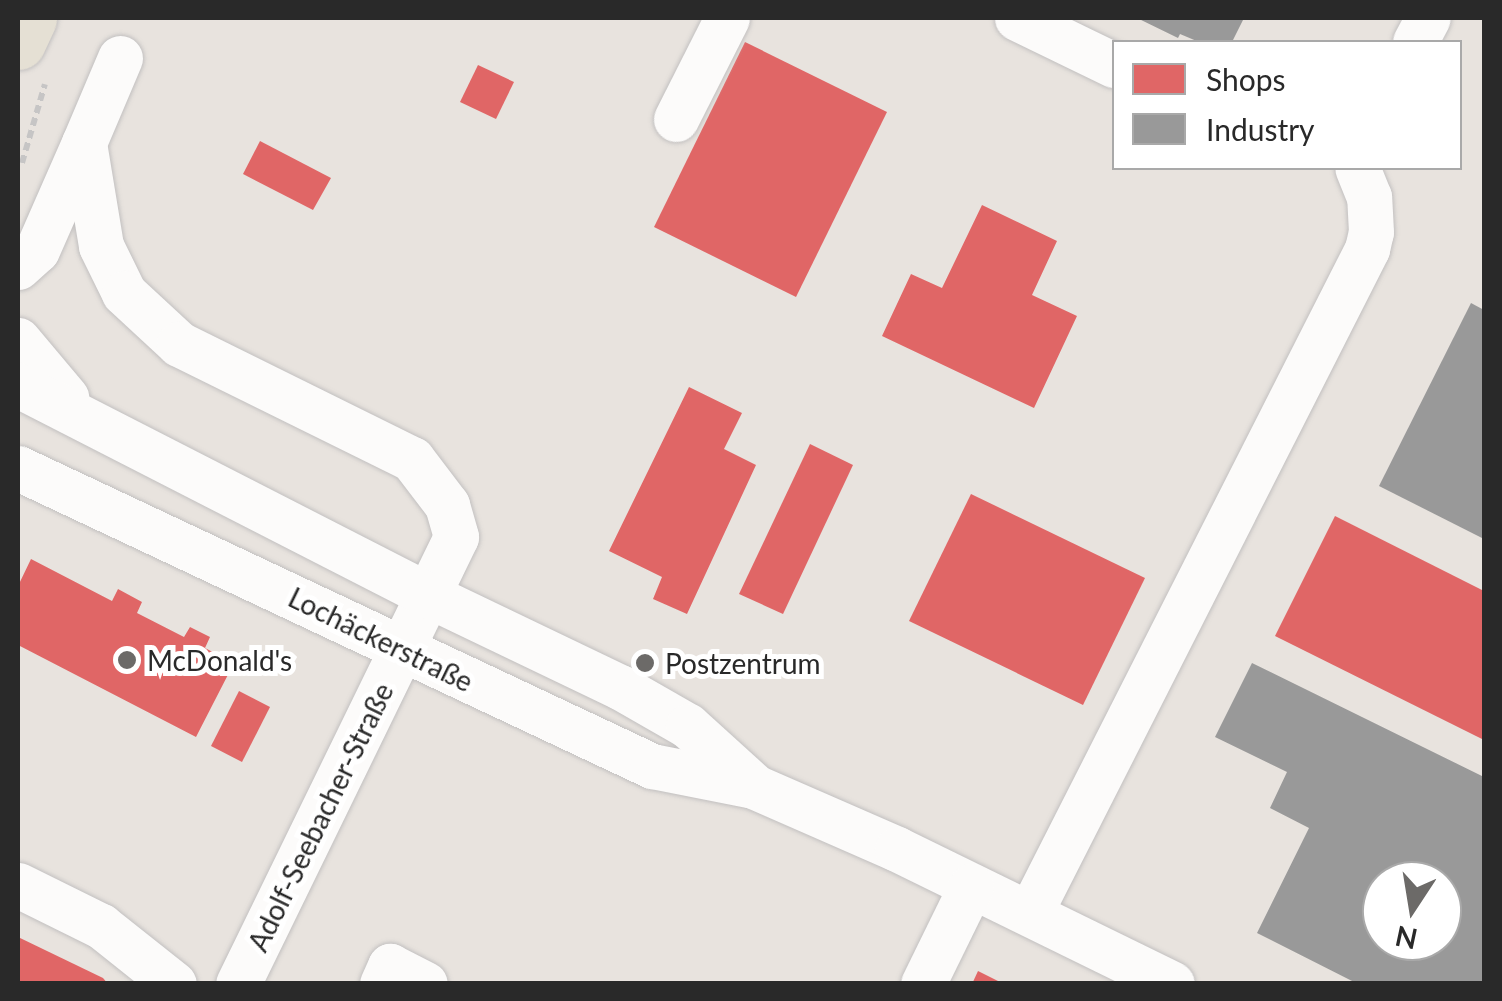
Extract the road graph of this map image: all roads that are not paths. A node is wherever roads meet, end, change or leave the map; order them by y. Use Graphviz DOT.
graph roads {
  1 [pos="29,18"];
  2 [pos="728,18"];
  3 [pos="1017,18"];
  4 [pos="34,54"];
  5 [pos="120,58"];
  6 [pos="1112,65"];
  7 [pos="676,119"];
  8 [pos="84,143"];
  9 [pos="1358,170"];
  10 [pos="18,267"];
  11 [pos="18,340"];
  12 [pos="18,384"];
  13 [pos="88,420"];
  14 [pos="21,472"];
  15 [pos="430,596"];
  16 [pos="403,651"];
  17 [pos="753,786"];
  18 [pos="18,885"];
  19 [pos="970,886"];
  20 [pos="1030,914"];
  21 [pos="174,984"];
  22 [pos="238,984"];
  23 [pos="382,984"];
  24 [pos="425,984"];
  25 [pos="923,984"];
  26 [pos="1172,984"];
  1 -- 4 [label="main road"];
  2 -- 7 [label="street"];
  3 -- 6 [label="street"];
  5 -- 8 [label="street"];
  8 -- 10 [label="street"];
  8 -- 15 [label="street"];
  9 -- 20 [label="street"];
  11 -- 13 [label="street"];
  12 -- 13 [label="street, Lochäckerstraße"];
  13 -- 15 [label="street, Lochäckerstraße"];
  14 -- 16 [label="street, Lochäckerstraße"];
  15 -- 16 [label="street, Adolf-Seebacher-Straße"];
  15 -- 17 [label="street, Lochäckerstraße"];
  16 -- 17 [label="street, Lochäckerstraße"];
  16 -- 22 [label="street, Adolf-Seebacher-Straße"];
  17 -- 19 [label="street, Lochäckerstraße"];
  18 -- 21 [label="street"];
  19 -- 20 [label="street, Lochäckerstraße"];
  19 -- 25 [label="street"];
  20 -- 26 [label="street, Lochäckerstraße"];
  23 -- 24 [label="street"];
}
